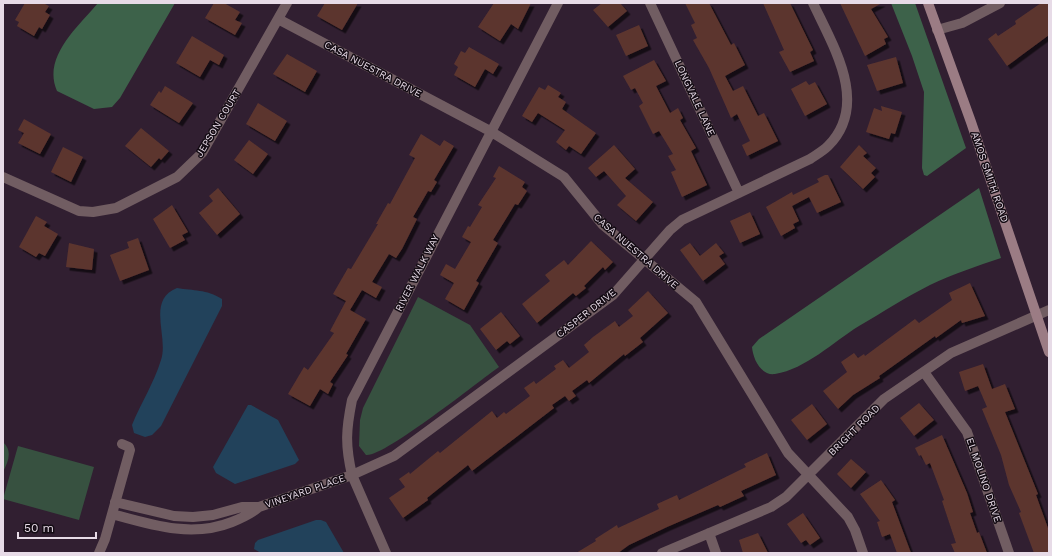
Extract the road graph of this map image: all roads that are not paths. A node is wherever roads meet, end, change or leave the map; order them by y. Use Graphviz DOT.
graph roads {
  1 [pos="287,3"];
  2 [pos="558,3"];
  3 [pos="650,3"];
  4 [pos="813,3"];
  5 [pos="928,3"];
  6 [pos="1000,3"];
  7 [pos="278,19"];
  8 [pos="937,30"];
  9 [pos="490,131"];
  10 [pos="3,177"];
  11 [pos="739,193"];
  12 [pos="644,259"];
  13 [pos="1049,310"];
  14 [pos="1037,316"];
  15 [pos="1049,352"];
  16 [pos="924,372"];
  17 [pos="122,444"];
  18 [pos="352,475"];
  19 [pos="808,475"];
  20 [pos="115,502"];
  21 [pos="259,507"];
  22 [pos="112,514"];
  23 [pos="709,533"];
  24 [pos="99,553"];
  25 [pos="386,553"];
  26 [pos="662,553"];
  27 [pos="716,553"];
  28 [pos="863,553"];
  29 [pos="1009,553"];
  1 -- 7 [label="street, JEPSON COURT"];
  2 -- 9 [label="street, RIVER WALK WAY"];
  3 -- 11 [label="street, LONGVALE LANE"];
  4 -- 11 [label="street, CASPER DRIVE"];
  5 -- 8 [label="street, AMOS SMITH ROAD"];
  6 -- 8 [label="street"];
  7 -- 9 [label="street, CASA NUESTRA DRIVE"];
  7 -- 10 [label="street, JEPSON COURT"];
  8 -- 14 [label="street, AMOS SMITH ROAD"];
  9 -- 12 [label="street, CASA NUESTRA DRIVE"];
  9 -- 18 [label="street, RIVER WALK WAY"];
  11 -- 12 [label="street, CASPER DRIVE"];
  12 -- 18 [label="street, CASPER DRIVE"];
  12 -- 19 [label="street, CASA NUESTRA DRIVE"];
  13 -- 14 [label="street, BRIGHT ROAD"];
  14 -- 15 [label="street, AMOS SMITH ROAD"];
  14 -- 16 [label="street, BRIGHT ROAD"];
  16 -- 19 [label="street, BRIGHT ROAD"];
  16 -- 29 [label="street, EL MOLINO DRIVE"];
  17 -- 20 [label="street"];
  18 -- 21 [label="street, VINEYARD PLACE"];
  18 -- 25 [label="street, RIVER WALK WAY"];
  19 -- 23 [label="street, BRIGHT ROAD"];
  19 -- 28 [label="street, CASA NUESTRA DRIVE"];
  20 -- 21 [label="street, VINEYARD PLACE"];
  20 -- 22 [label="street"];
  21 -- 22 [label="street, VINEYARD PLACE"];
  22 -- 24 [label="street"];
  23 -- 26 [label="street, BRIGHT ROAD"];
  23 -- 27 [label="street"];
}
